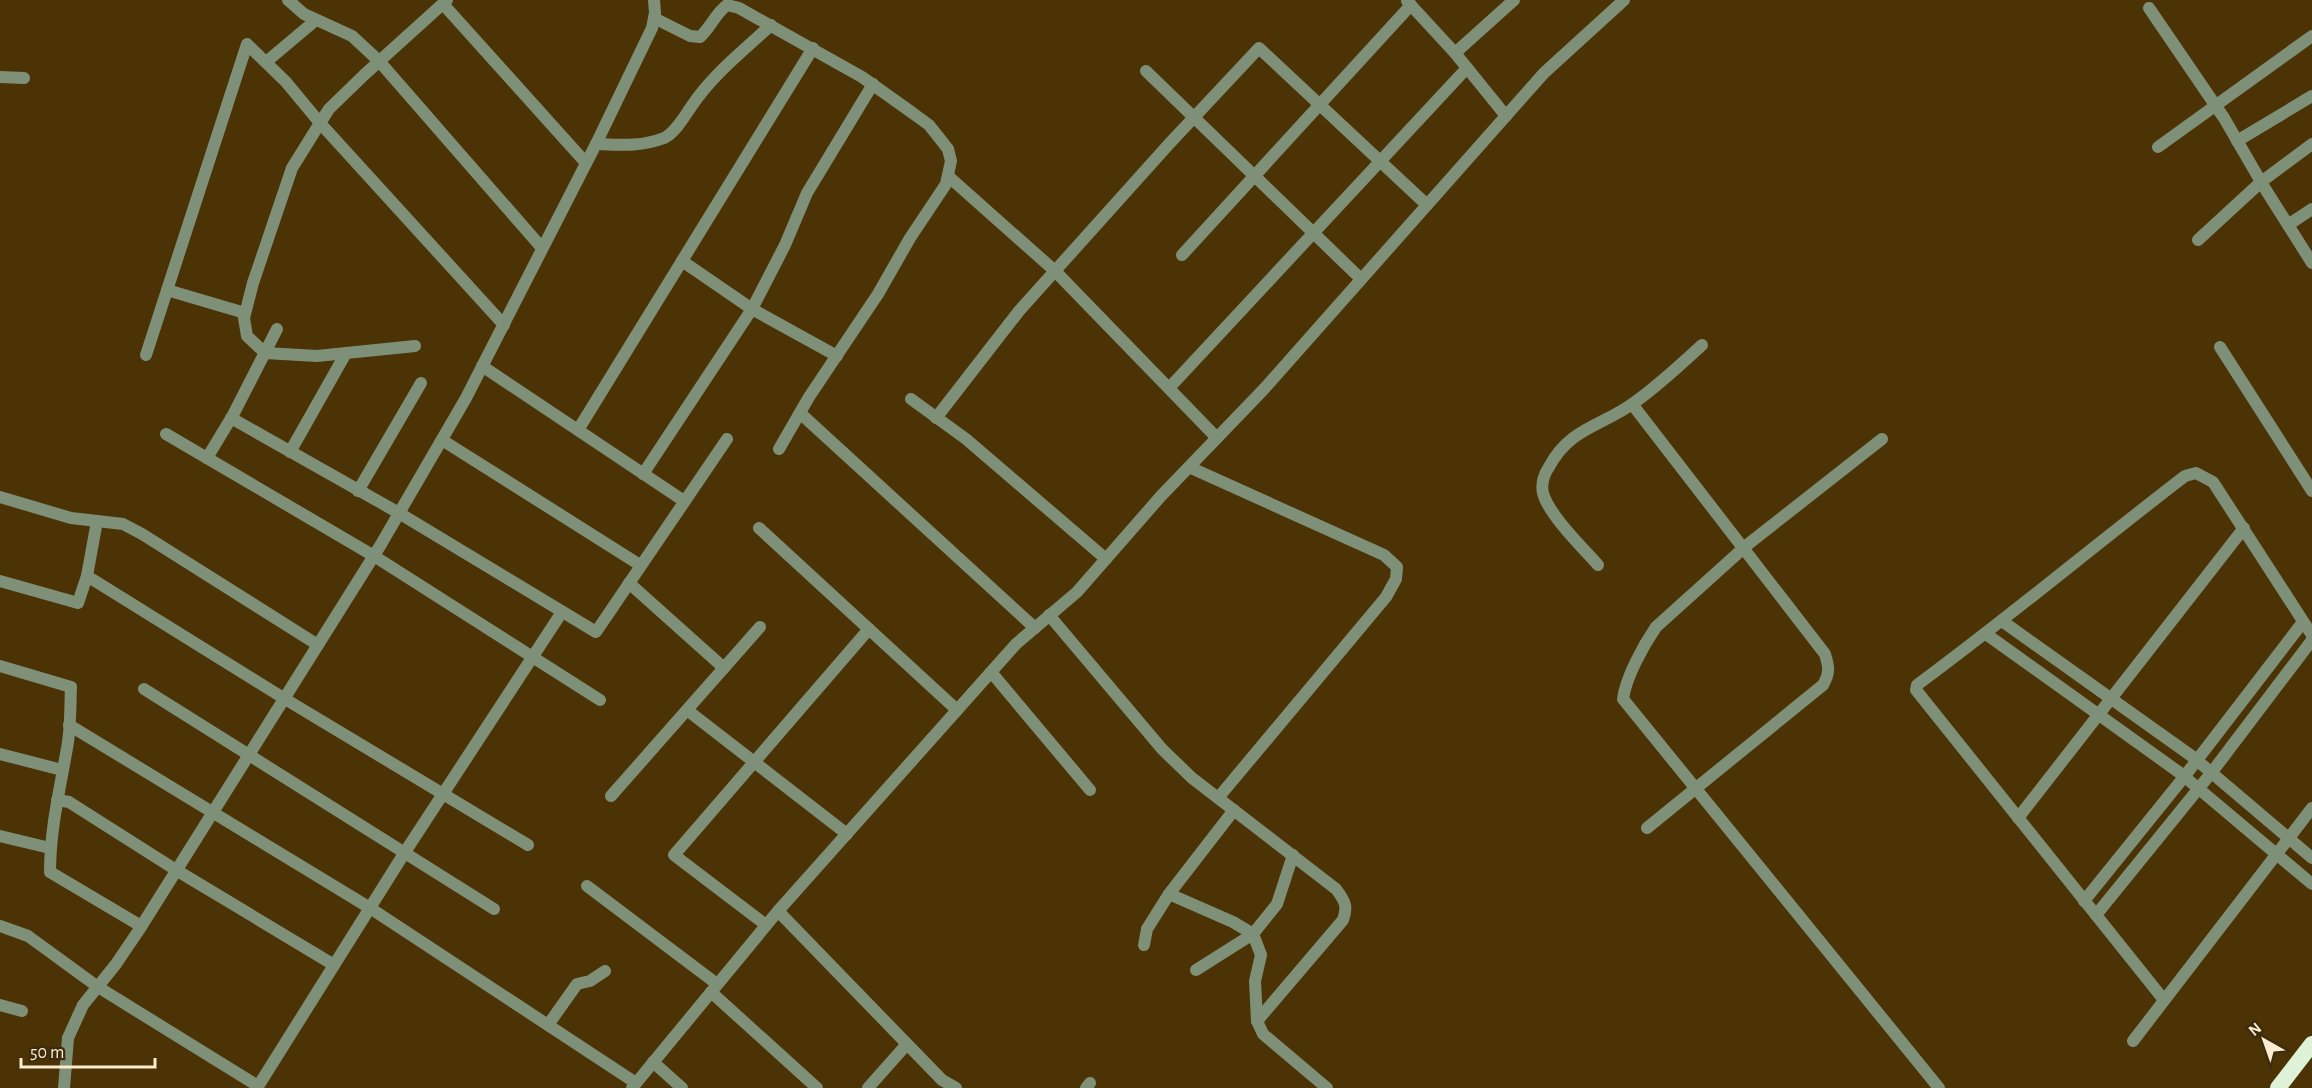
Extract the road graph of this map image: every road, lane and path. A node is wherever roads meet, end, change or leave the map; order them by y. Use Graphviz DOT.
graph roads {
  1 [pos="288,0"];
  2 [pos="654,0"];
  3 [pos="1514,0"];
  4 [pos="1624,0"];
  5 [pos="445,2"];
  6 [pos="1409,2"];
  7 [pos="2149,8"];
  8 [pos="654,18"];
  9 [pos="316,20"];
  10 [pos="771,25"];
  11 [pos="2312,36"];
  12 [pos="813,48"];
  13 [pos="1455,53"];
  14 [pos="266,62"];
  15 [pos="379,62"];
  16 [pos="1467,69"];
  17 [pos="1146,70"];
  18 [pos="0,77"];
  19 [pos="24,78"];
  20 [pos="873,84"];
  21 [pos="2312,96"];
  22 [pos="1320,104"];
  23 [pos="2215,106"];
  24 [pos="1506,116"];
  25 [pos="1194,117"];
  26 [pos="320,123"];
  27 [pos="2237,141"];
  28 [pos="596,144"];
  29 [pos="2312,144"];
  30 [pos="2158,147"];
  31 [pos="1381,162"];
  32 [pos="586,163"];
  33 [pos="948,176"];
  34 [pos="1254,176"];
  35 [pos="2261,182"];
  36 [pos="1427,205"];
  37 [pos="2312,209"];
  38 [pos="2288,225"];
  39 [pos="1314,233"];
  40 [pos="2198,240"];
  41 [pos="542,248"];
  42 [pos="1182,255"];
  43 [pos="682,261"];
  44 [pos="2312,263"];
  45 [pos="1055,271"];
  46 [pos="1361,279"];
  47 [pos="167,290"];
  48 [pos="752,309"];
  49 [pos="245,313"];
  50 [pos="504,325"];
  51 [pos="277,329"];
  52 [pos="1701,345"];
  53 [pos="415,346"];
  54 [pos="2220,347"];
  55 [pos="265,353"];
  56 [pos="346,353"];
  57 [pos="146,355"];
  58 [pos="837,356"];
  59 [pos="482,366"];
  60 [pos="421,383"];
  61 [pos="1170,387"];
  62 [pos="911,399"];
  63 [pos="1632,404"];
  64 [pos="800,413"];
  65 [pos="936,417"];
  66 [pos="231,418"];
  67 [pos="578,430"];
  68 [pos="166,434"];
  69 [pos="1217,438"];
  70 [pos="727,439"];
  71 [pos="1882,439"];
  72 [pos="441,440"];
  73 [pos="779,449"];
  74 [pos="290,452"];
  75 [pos="207,458"];
  76 [pos="1189,467"];
  77 [pos="644,474"];
  78 [pos="358,490"];
  79 [pos="2312,491"];
  80 [pos="0,497"];
  81 [pos="684,501"];
  82 [pos="399,513"];
  83 [pos="97,522"];
  84 [pos="759,528"];
  85 [pos="2244,528"];
  86 [pos="1744,548"];
  87 [pos="374,556"];
  88 [pos="1106,559"];
  89 [pos="640,565"];
  90 [pos="1598,566"];
  91 [pos="87,576"];
  92 [pos="0,581"];
  93 [pos="629,583"];
  94 [pos="562,612"];
  95 [pos="1049,615"];
  96 [pos="2002,621"];
  97 [pos="2303,622"];
  98 [pos="760,627"];
  99 [pos="1035,627"];
  100 [pos="869,629"];
  101 [pos="1986,634"];
  102 [pos="2312,638"];
  103 [pos="318,645"];
  104 [pos="533,657"];
  105 [pos="0,666"];
  106 [pos="724,668"];
  107 [pos="991,672"];
  108 [pos="144,689"];
  109 [pos="285,699"];
  110 [pos="600,700"];
  111 [pos="2111,700"];
  112 [pos="687,710"];
  113 [pos="957,710"];
  114 [pos="2097,715"];
  115 [pos="69,725"];
  116 [pos="0,754"];
  117 [pos="249,756"];
  118 [pos="2196,761"];
  119 [pos="754,762"];
  120 [pos="62,770"];
  121 [pos="2211,773"];
  122 [pos="2184,777"];
  123 [pos="2198,789"];
  124 [pos="1090,790"];
  125 [pos="1696,790"];
  126 [pos="444,794"];
  127 [pos="611,796"];
  128 [pos="1218,798"];
  129 [pos="57,800"];
  130 [pos="2312,808"];
  131 [pos="1234,810"];
  132 [pos="212,812"];
  133 [pos="2018,818"];
  134 [pos="1647,828"];
  135 [pos="847,834"];
  136 [pos="0,836"];
  137 [pos="2289,838"];
  138 [pos="528,845"];
  139 [pos="50,848"];
  140 [pos="405,852"];
  141 [pos="2276,854"];
  142 [pos="1293,855"];
  143 [pos="2312,858"];
  144 [pos="176,870"];
  145 [pos="2312,884"];
  146 [pos="586,886"];
  147 [pos="1169,894"];
  148 [pos="2084,901"];
  149 [pos="370,908"];
  150 [pos="494,909"];
  151 [pos="778,911"];
  152 [pos="2096,915"];
  153 [pos="766,925"];
  154 [pos="0,926"];
  155 [pos="141,926"];
  156 [pos="1253,934"];
  157 [pos="1144,945"];
  158 [pos="334,965"];
  159 [pos="1196,970"];
  160 [pos="605,971"];
  161 [pos="98,987"];
  162 [pos="714,988"];
  163 [pos="2164,1000"];
  164 [pos="0,1005"];
  165 [pos="22,1011"];
  166 [pos="1257,1021"];
  167 [pos="548,1025"];
  168 [pos="2133,1041"];
  169 [pos="907,1044"];
  170 [pos="2312,1044"];
  171 [pos="653,1062"];
  172 [pos="634,1086"];
  173 [pos="257,1087"];
  174 [pos="64,1088"];
  175 [pos="682,1088"];
  176 [pos="817,1088"];
  177 [pos="868,1088"];
  178 [pos="956,1088"];
  179 [pos="1327,1088"];
  180 [pos="1939,1088"];
  181 [pos="2278,1088"];
  1 -- 9 [label="street"];
  2 -- 8 [label="street"];
  3 -- 13 [label="street"];
  4 -- 24 [label="street"];
  5 -- 15 [label="street"];
  5 -- 32 [label="street"];
  6 -- 13 [label="street"];
  6 -- 22 [label="street"];
  7 -- 23 [label="street"];
  8 -- 10 [label="street"];
  8 -- 28 [label="street"];
  9 -- 14 [label="street"];
  9 -- 15 [label="street"];
  10 -- 12 [label="street"];
  10 -- 28 [label="street"];
  11 -- 23 [label="street"];
  12 -- 20 [label="street"];
  12 -- 43 [label="street"];
  13 -- 16 [label="street"];
  14 -- 26 [label="street"];
  14 -- 47 [label="street"];
  15 -- 26 [label="street"];
  15 -- 41 [label="street"];
  16 -- 24 [label="street"];
  16 -- 31 [label="street"];
  17 -- 25 [label="street"];
  18 -- 19 [label="street"];
  20 -- 33 [label="street"];
  20 -- 48 [label="street"];
  21 -- 27 [label="street"];
  22 -- 25 [label="street"];
  22 -- 31 [label="street"];
  22 -- 34 [label="street"];
  23 -- 27 [label="street"];
  23 -- 30 [label="street"];
  24 -- 36 [label="street"];
  25 -- 34 [label="street"];
  25 -- 45 [label="street"];
  26 -- 49 [label="street"];
  26 -- 50 [label="street"];
  27 -- 35 [label="street"];
  28 -- 32 [label="street"];
  29 -- 35 [label="street"];
  31 -- 36 [label="street"];
  31 -- 39 [label="street"];
  32 -- 41 [label="street"];
  33 -- 45 [label="street"];
  33 -- 58 [label="street"];
  34 -- 39 [label="street"];
  34 -- 42 [label="street"];
  35 -- 38 [label="street"];
  35 -- 40 [label="street"];
  36 -- 46 [label="street"];
  37 -- 38 [label="street"];
  38 -- 44 [label="street"];
  39 -- 46 [label="street"];
  39 -- 61 [label="street"];
  41 -- 50 [label="street"];
  43 -- 48 [label="street"];
  43 -- 67 [label="street"];
  45 -- 61 [label="street"];
  45 -- 65 [label="street"];
  46 -- 69 [label="street"];
  47 -- 49 [label="street"];
  47 -- 57 [label="street"];
  48 -- 58 [label="street"];
  48 -- 77 [label="street"];
  49 -- 55 [label="street"];
  50 -- 59 [label="street"];
  51 -- 55 [label="street"];
  52 -- 63 [label="street"];
  53 -- 56 [label="street"];
  54 -- 79 [label="street"];
  55 -- 56 [label="street"];
  55 -- 66 [label="street"];
  56 -- 74 [label="street"];
  58 -- 64 [label="street"];
  59 -- 67 [label="street"];
  59 -- 72 [label="street"];
  60 -- 78 [label="street"];
  61 -- 69 [label="street"];
  62 -- 65 [label="street"];
  63 -- 86 [label="street"];
  63 -- 90 [label="street"];
  64 -- 73 [label="street"];
  64 -- 99 [label="street"];
  65 -- 88 [label="street"];
  66 -- 74 [label="street"];
  66 -- 75 [label="street"];
  67 -- 77 [label="street"];
  68 -- 75 [label="street"];
  69 -- 76 [label="street"];
  70 -- 81 [label="street"];
  71 -- 86 [label="street"];
  72 -- 82 [label="street"];
  72 -- 89 [label="street"];
  74 -- 78 [label="street"];
  75 -- 87 [label="street"];
  76 -- 88 [label="street"];
  76 -- 128 [label="street"];
  77 -- 81 [label="street"];
  78 -- 82 [label="street"];
  80 -- 83 [label="street"];
  81 -- 89 [label="street"];
  82 -- 87 [label="street"];
  82 -- 94 [label="street"];
  83 -- 91 [label="street"];
  83 -- 103 [label="street"];
  84 -- 100 [label="street"];
  85 -- 96 [label="street"];
  85 -- 97 [label="street"];
  85 -- 111 [label="street"];
  86 -- 125 [label="street"];
  86 -- 125 [label="street"];
  87 -- 103 [label="street"];
  87 -- 104 [label="street"];
  88 -- 95 [label="street"];
  89 -- 93 [label="street"];
  91 -- 92 [label="street"];
  91 -- 109 [label="street"];
  93 -- 94 [label="street"];
  93 -- 106 [label="street"];
  94 -- 104 [label="street"];
  95 -- 99 [label="street"];
  95 -- 128 [label="street"];
  96 -- 101 [label="street"];
  96 -- 111 [label="street"];
  97 -- 102 [label="street"];
  97 -- 118 [label="street"];
  98 -- 106 [label="street"];
  99 -- 107 [label="street"];
  100 -- 113 [label="street"];
  100 -- 119 [label="street"];
  101 -- 114 [label="street"];
  101 -- 133 [label="street"];
  102 -- 121 [label="street"];
  103 -- 109 [label="street"];
  104 -- 110 [label="street"];
  104 -- 126 [label="street"];
  105 -- 115 [label="street"];
  106 -- 112 [label="street"];
  107 -- 113 [label="street"];
  107 -- 124 [label="street"];
  108 -- 117 [label="street"];
  109 -- 117 [label="street"];
  109 -- 126 [label="street"];
  111 -- 114 [label="street"];
  111 -- 118 [label="street"];
  112 -- 119 [label="street"];
  112 -- 127 [label="street"];
  113 -- 135 [label="street"];
  114 -- 122 [label="street"];
  114 -- 133 [label="street"];
  115 -- 120 [label="street"];
  115 -- 132 [label="street"];
  116 -- 120 [label="street"];
  117 -- 132 [label="street"];
  117 -- 140 [label="street"];
  118 -- 121 [label="street"];
  118 -- 122 [label="street"];
  119 -- 135 [label="street"];
  119 -- 153 [label="street"];
  120 -- 129 [label="street"];
  121 -- 123 [label="street"];
  121 -- 137 [label="street"];
  122 -- 123 [label="street"];
  122 -- 148 [label="street"];
  123 -- 141 [label="street"];
  123 -- 152 [label="street"];
  125 -- 134 [label="street"];
  125 -- 180 [label="street"];
  126 -- 138 [label="street"];
  126 -- 140 [label="street"];
  128 -- 131 [label="street"];
  129 -- 139 [label="street"];
  129 -- 144 [label="street"];
  130 -- 137 [label="street"];
  131 -- 142 [label="street"];
  131 -- 147 [label="street"];
  132 -- 144 [label="street"];
  132 -- 149 [label="street"];
  133 -- 148 [label="street"];
  135 -- 151 [label="street"];
  136 -- 139 [label="street"];
  137 -- 141 [label="street"];
  137 -- 143 [label="street"];
  139 -- 155 [label="street"];
  140 -- 149 [label="street"];
  140 -- 150 [label="street"];
  141 -- 145 [label="street"];
  141 -- 163 [label="street"];
  142 -- 156 [label="street"];
  142 -- 166 [label="street"];
  144 -- 155 [label="street"];
  144 -- 158 [label="street"];
  146 -- 162 [label="street"];
  147 -- 156 [label="street"];
  147 -- 157 [label="street"];
  148 -- 152 [label="street"];
  149 -- 158 [label="street"];
  149 -- 167 [label="street"];
  151 -- 153 [label="street"];
  151 -- 169 [label="street"];
  152 -- 163 [label="street"];
  153 -- 162 [label="street"];
  154 -- 161 [label="street"];
  155 -- 161 [label="street"];
  156 -- 159 [label="street"];
  156 -- 166 [label="street"];
  158 -- 173 [label="street"];
  160 -- 167 [label="street"];
  161 -- 173 [label="street"];
  161 -- 174 [label="street"];
  162 -- 171 [label="street"];
  162 -- 176 [label="street"];
  163 -- 168 [label="street"];
  164 -- 165 [label="street"];
  166 -- 179 [label="street"];
  167 -- 172 [label="street"];
  169 -- 177 [label="street"];
  169 -- 178 [label="street"];
  170 -- 181 [label="highway"];
  171 -- 172 [label="street"];
  171 -- 175 [label="street"];
}
